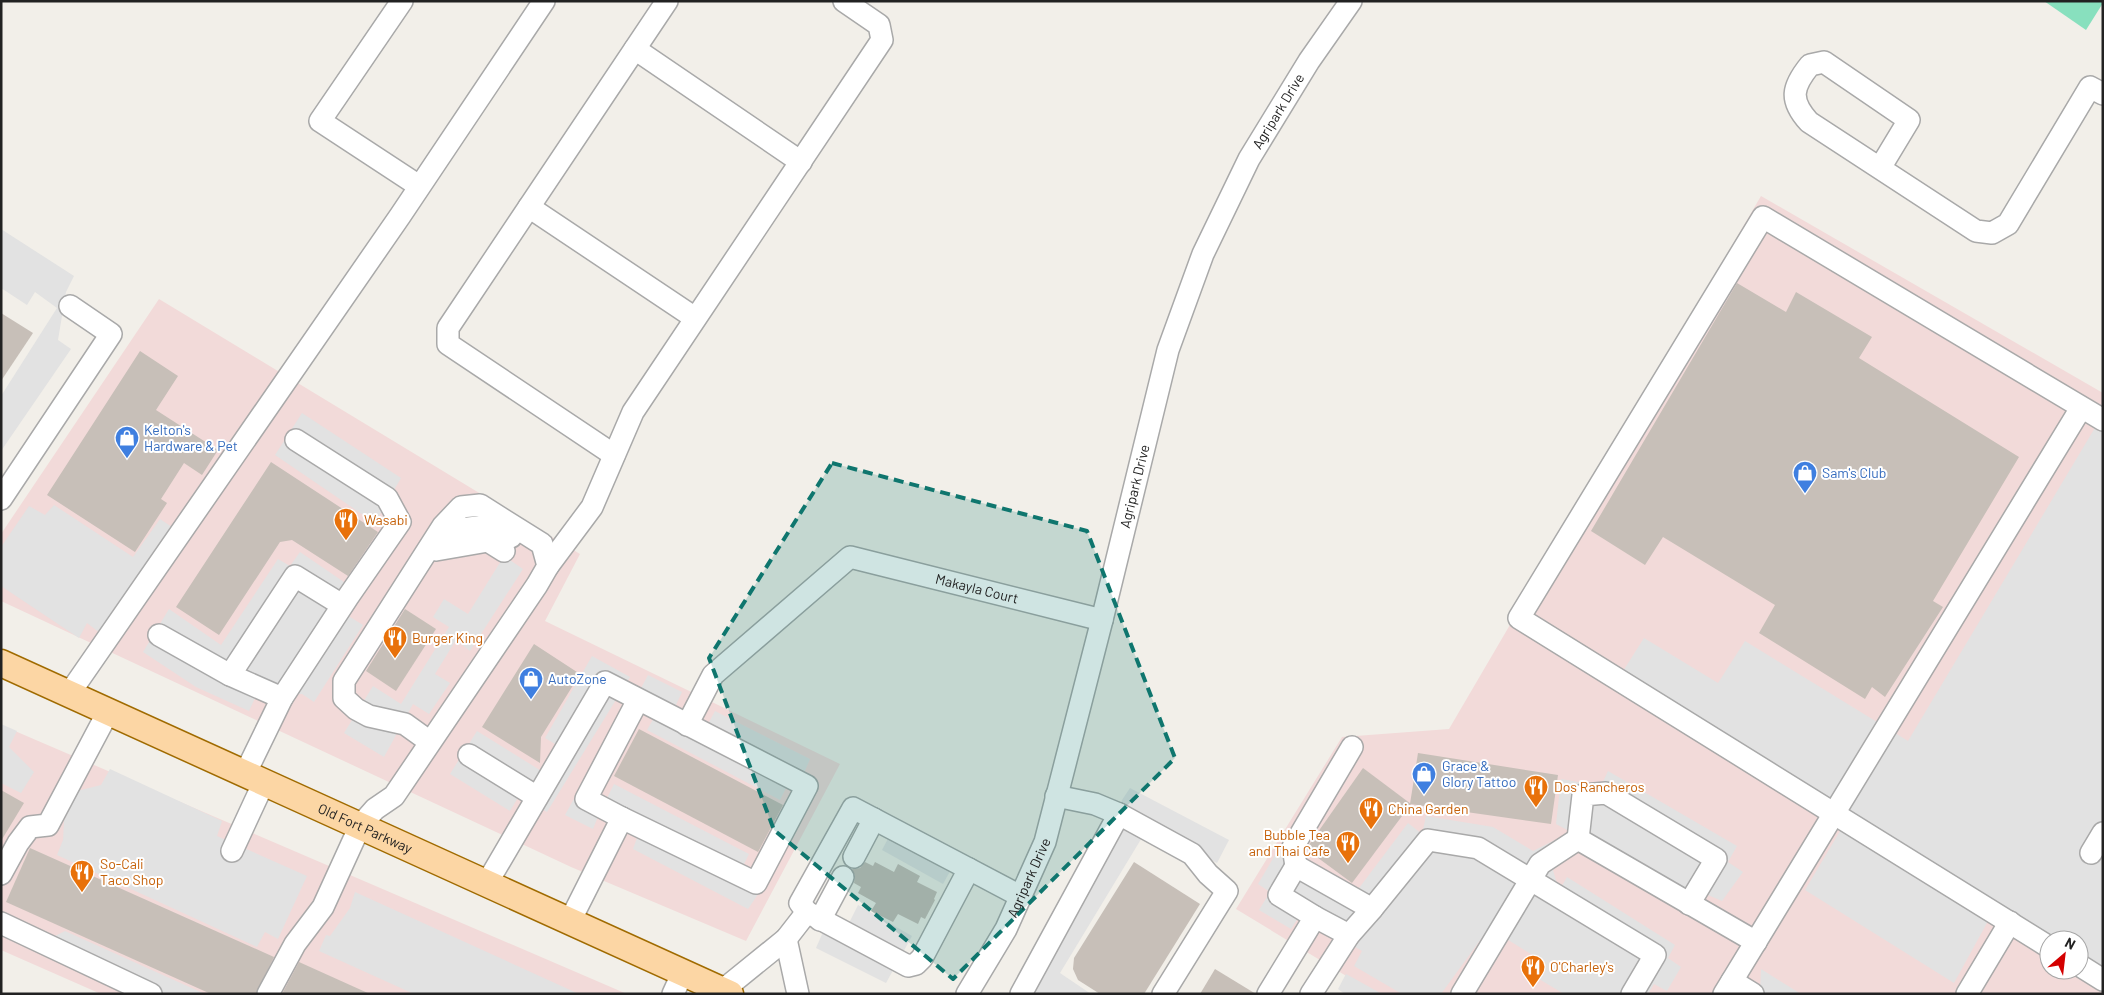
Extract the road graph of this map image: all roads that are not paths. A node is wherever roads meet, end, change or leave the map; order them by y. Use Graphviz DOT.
graph roads {
  1 [pos="402,1"];
  2 [pos="544,1"];
  3 [pos="667,1"];
  4 [pos="844,1"];
  5 [pos="1351,1"];
  6 [pos="635,49"];
  7 [pos="2103,94"];
  8 [pos="801,162"];
  9 [pos="1880,168"];
  10 [pos="418,186"];
  11 [pos="529,207"];
  12 [pos="70,306"];
  13 [pos="695,318"];
  14 [pos="2082,408"];
  15 [pos="2103,420"];
  16 [pos="296,440"];
  17 [pos="614,456"];
  18 [pos="1,499"];
  19 [pos="509,545"];
  20 [pos="548,566"];
  21 [pos="342,605"];
  22 [pos="1102,620"];
  23 [pos="159,635"];
  24 [pos="1,663"];
  25 [pos="230,675"];
  26 [pos="69,694"];
  27 [pos="282,698"];
  28 [pos="638,700"];
  29 [pos="108,712"];
  30 [pos="361,712"];
  31 [pos="688,725"];
  32 [pos="430,742"];
  33 [pos="1352,747"];
  34 [pos="469,755"];
  35 [pos="255,778"];
  36 [pos="1056,796"];
  37 [pos="538,797"];
  38 [pos="1834,813"];
  39 [pos="1119,814"];
  40 [pos="622,818"];
  41 [pos="874,819"];
  42 [pos="360,826"];
  43 [pos="2103,833"];
  44 [pos="1578,840"];
  45 [pos="232,851"];
  46 [pos="2090,853"];
  47 [pos="854,857"];
  48 [pos="1296,866"];
  49 [pos="969,869"];
  50 [pos="1,874"];
  51 [pos="843,877"];
  52 [pos="1530,881"];
  53 [pos="486,883"];
  54 [pos="1020,896"];
  55 [pos="1689,904"];
  56 [pos="1372,909"];
  57 [pos="814,916"];
  58 [pos="1315,917"];
  59 [pos="570,921"];
  60 [pos="2010,922"];
  61 [pos="1,923"];
  62 [pos="1349,935"];
  63 [pos="786,939"];
  64 [pos="2039,941"];
  65 [pos="1756,942"];
  66 [pos="2089,972"];
  67 [pos="2103,980"];
  68 [pos="678,983"];
  69 [pos="1728,987"];
  70 [pos="1320,991"];
  71 [pos="722,992"];
  72 [pos="152,994"];
  73 [pos="268,994"];
  74 [pos="798,994"];
  75 [pos="967,994"];
  76 [pos="1020,994"];
  77 [pos="1163,994"];
  78 [pos="1268,994"];
  79 [pos="1462,994"];
  80 [pos="1632,994"];
  81 [pos="1753,994"];
  82 [pos="1967,994"];
  1 -- 10 [label="street"];
  2 -- 10 [label="street"];
  3 -- 6 [label="street"];
  4 -- 8 [label="street"];
  5 -- 22 [label="street, Agripark Drive"];
  6 -- 8 [label="street"];
  6 -- 11 [label="street"];
  7 -- 9 [label="street"];
  8 -- 13 [label="street"];
  9 -- 9 [label="street"];
  10 -- 26 [label="street"];
  11 -- 13 [label="street"];
  11 -- 17 [label="street"];
  12 -- 18 [label="street"];
  13 -- 17 [label="street"];
  14 -- 15 [label="street"];
  14 -- 38 [label="street"];
  14 -- 38 [label="street"];
  16 -- 21 [label="street"];
  17 -- 20 [label="street"];
  19 -- 30 [label="street"];
  20 -- 30 [label="street"];
  20 -- 32 [label="street"];
  21 -- 25 [label="street"];
  21 -- 27 [label="street"];
  22 -- 31 [label="street, Makayla Court"];
  22 -- 36 [label="street, Agripark Drive"];
  23 -- 25 [label="street"];
  24 -- 26 [label="main road, Old Fort Parkway"];
  25 -- 27 [label="street"];
  26 -- 29 [label="main road, Old Fort Parkway"];
  27 -- 35 [label="street"];
  28 -- 31 [label="street"];
  28 -- 37 [label="street"];
  28 -- 40 [label="street"];
  29 -- 35 [label="main road, Old Fort Parkway"];
  29 -- 50 [label="street"];
  30 -- 32 [label="street"];
  31 -- 40 [label="street"];
  32 -- 42 [label="street"];
  33 -- 48 [label="street"];
  34 -- 37 [label="street"];
  35 -- 42 [label="main road, Old Fort Parkway"];
  35 -- 45 [label="street"];
  36 -- 39 [label="street"];
  36 -- 54 [label="street, Agripark Drive"];
  37 -- 53 [label="street"];
  38 -- 60 [label="street"];
  38 -- 65 [label="street"];
  39 -- 76 [label="street"];
  39 -- 77 [label="street"];
  40 -- 59 [label="street"];
  41 -- 47 [label="street"];
  41 -- 49 [label="street"];
  41 -- 57 [label="street"];
  42 -- 53 [label="main road, Old Fort Parkway"];
  42 -- 73 [label="street"];
  43 -- 46 [label="street"];
  44 -- 52 [label="street"];
  44 -- 55 [label="street"];
  44 -- 55 [label="street"];
  48 -- 56 [label="street"];
  48 -- 58 [label="street"];
  49 -- 54 [label="street"];
  49 -- 57 [label="street"];
  51 -- 57 [label="street"];
  52 -- 56 [label="street"];
  52 -- 79 [label="street"];
  52 -- 80 [label="street"];
  53 -- 59 [label="main road, Old Fort Parkway"];
  54 -- 75 [label="street, Agripark Drive"];
  55 -- 65 [label="street"];
  56 -- 62 [label="street"];
  57 -- 63 [label="street"];
  58 -- 62 [label="street"];
  58 -- 78 [label="street"];
  59 -- 68 [label="main road, Old Fort Parkway"];
  60 -- 64 [label="street"];
  60 -- 82 [label="street"];
  61 -- 72 [label="street"];
  62 -- 70 [label="street"];
  63 -- 71 [label="street"];
  63 -- 74 [label="street"];
  65 -- 69 [label="street"];
  66 -- 67 [label="street"];
  68 -- 71 [label="main road, Old Fort Parkway"];
  69 -- 81 [label="street"];
}
